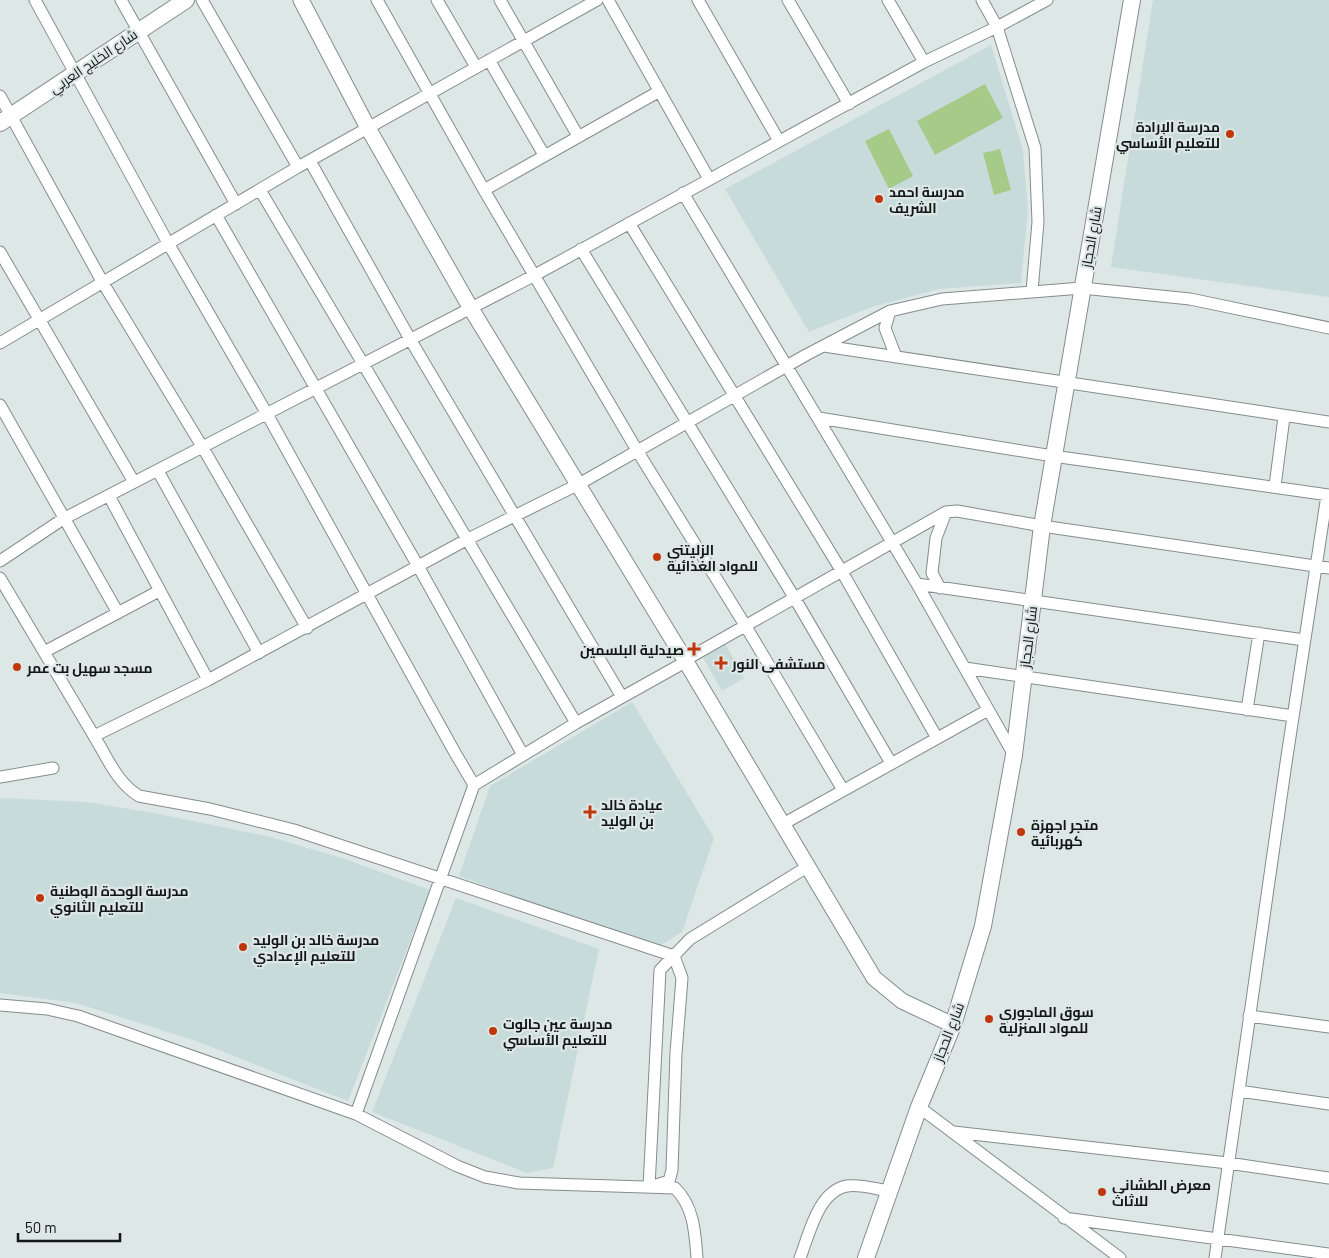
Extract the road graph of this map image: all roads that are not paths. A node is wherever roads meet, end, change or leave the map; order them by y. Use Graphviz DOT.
graph roads {
  1 [pos="35,0"];
  2 [pos="122,0"];
  3 [pos="186,0"];
  4 [pos="202,0"];
  5 [pos="301,0"];
  6 [pos="377,0"];
  7 [pos="437,0"];
  8 [pos="500,0"];
  9 [pos="596,0"];
  10 [pos="608,0"];
  11 [pos="698,0"];
  12 [pos="788,0"];
  13 [pos="888,0"];
  14 [pos="982,0"];
  15 [pos="1047,0"];
  16 [pos="1132,0"];
  17 [pos="997,27"];
  18 [pos="138,31"];
  19 [pos="524,41"];
  20 [pos="489,60"];
  21 [pos="924,62"];
  22 [pos="476,67"];
  23 [pos="76,72"];
  24 [pos="658,92"];
  25 [pos="428,93"];
  26 [pos="0,96"];
  27 [pos="849,104"];
  28 [pos="5,119"];
  29 [pos="368,128"];
  30 [pos="578,136"];
  31 [pos="779,141"];
  32 [pos="544,155"];
  33 [pos="310,161"];
  34 [pos="298,167"];
  35 [pos="709,179"];
  36 [pos="260,190"];
  37 [pos="484,190"];
  38 [pos="683,193"];
  39 [pos="236,204"];
  40 [pos="216,215"];
  41 [pos="629,223"];
  42 [pos="168,243"];
  43 [pos="581,249"];
  44 [pos="0,252"];
  45 [pos="535,275"];
  46 [pos="103,283"];
  47 [pos="1082,288"];
  48 [pos="1032,291"];
  49 [pos="470,307"];
  50 [pos="890,311"];
  51 [pos="38,321"];
  52 [pos="1329,328"];
  53 [pos="410,339"];
  54 [pos="0,343"];
  55 [pos="824,346"];
  56 [pos="896,357"];
  57 [pos="361,363"];
  58 [pos="787,366"];
  59 [pos="1066,384"];
  60 [pos="317,388"];
  61 [pos="733,396"];
  62 [pos="0,405"];
  63 [pos="267,414"];
  64 [pos="1284,417"];
  65 [pos="819,418"];
  66 [pos="1329,422"];
  67 [pos="687,423"];
  68 [pos="203,448"];
  69 [pos="638,452"];
  70 [pos="1053,456"];
  71 [pos="158,470"];
  72 [pos="134,482"];
  73 [pos="579,484"];
  74 [pos="1275,486"];
  75 [pos="1328,495"];
  76 [pos="108,496"];
  77 [pos="946,512"];
  78 [pos="516,515"];
  79 [pos="63,519"];
  80 [pos="1042,526"];
  81 [pos="466,540"];
  82 [pos="892,541"];
  83 [pos="0,561"];
  84 [pos="418,566"];
  85 [pos="1316,566"];
  86 [pos="1329,568"];
  87 [pos="841,570"];
  88 [pos="0,578"];
  89 [pos="916,584"];
  90 [pos="940,588"];
  91 [pos="159,591"];
  92 [pos="367,593"];
  93 [pos="794,597"];
  94 [pos="1032,599"];
  95 [pos="118,613"];
  96 [pos="745,625"];
  97 [pos="307,628"];
  98 [pos="1259,634"];
  99 [pos="1304,640"];
  100 [pos="44,652"];
  101 [pos="259,653"];
  102 [pos="682,663"];
  103 [pos="965,668"];
  104 [pos="1023,676"];
  105 [pos="208,680"];
  106 [pos="622,697"];
  107 [pos="988,710"];
  108 [pos="1247,710"];
  109 [pos="1293,716"];
  110 [pos="576,723"];
  111 [pos="94,736"];
  112 [pos="937,738"];
  113 [pos="523,755"];
  114 [pos="1014,755"];
  115 [pos="891,763"];
  116 [pos="53,768"];
  117 [pos="0,777"];
  118 [pos="474,785"];
  119 [pos="843,790"];
  120 [pos="783,824"];
  121 [pos="807,867"];
  122 [pos="442,879"];
  123 [pos="674,956"];
  124 [pos="0,1005"];
  125 [pos="1249,1016"];
  126 [pos="953,1024"];
  127 [pos="1329,1027"];
  128 [pos="1239,1091"];
  129 [pos="1329,1104"];
  130 [pos="919,1107"];
  131 [pos="356,1114"];
  132 [pos="652,1119"];
  133 [pos="674,1122"];
  134 [pos="954,1132"];
  135 [pos="1228,1164"];
  136 [pos="1329,1178"];
  137 [pos="649,1187"];
  138 [pos="889,1191"];
  139 [pos="1064,1218"];
  140 [pos="1218,1239"];
  141 [pos="1329,1254"];
  142 [pos="697,1258"];
  143 [pos="800,1258"];
  144 [pos="866,1258"];
  145 [pos="1120,1258"];
  146 [pos="1215,1258"];
  1 -- 23 [label="street"];
  2 -- 18 [label="street"];
  3 -- 18 [label="main road, شارع الخليج العربي"];
  4 -- 34 [label="street"];
  5 -- 29 [label="street"];
  6 -- 25 [label="street"];
  7 -- 22 [label="street"];
  8 -- 19 [label="street"];
  9 -- 19 [label="street"];
  10 -- 24 [label="street"];
  11 -- 31 [label="street"];
  12 -- 27 [label="street"];
  13 -- 21 [label="street"];
  14 -- 17 [label="street"];
  15 -- 17 [label="street"];
  16 -- 47 [label="main road, شارع الحجاز"];
  17 -- 21 [label="street"];
  17 -- 48 [label="street"];
  18 -- 23 [label="main road, شارع الخليج العربي"];
  18 -- 39 [label="street"];
  19 -- 20 [label="street"];
  19 -- 30 [label="street"];
  20 -- 22 [label="street"];
  20 -- 32 [label="street"];
  21 -- 27 [label="street"];
  22 -- 25 [label="street"];
  23 -- 28 [label="main road, شارع الخليج العربي"];
  23 -- 42 [label="street"];
  24 -- 30 [label="street"];
  24 -- 35 [label="street"];
  25 -- 29 [label="street"];
  25 -- 37 [label="street"];
  26 -- 28 [label="street"];
  27 -- 31 [label="street"];
  28 -- 46 [label="street"];
  29 -- 33 [label="street"];
  29 -- 49 [label="street"];
  30 -- 32 [label="street"];
  31 -- 35 [label="street"];
  32 -- 37 [label="street"];
  33 -- 34 [label="street"];
  33 -- 53 [label="street"];
  34 -- 36 [label="street"];
  35 -- 38 [label="street"];
  36 -- 39 [label="street"];
  36 -- 57 [label="street"];
  37 -- 45 [label="street"];
  38 -- 41 [label="street"];
  38 -- 58 [label="street"];
  39 -- 40 [label="street"];
  40 -- 42 [label="street"];
  40 -- 60 [label="street"];
  41 -- 43 [label="street"];
  41 -- 61 [label="street"];
  42 -- 46 [label="street"];
  42 -- 63 [label="street"];
  43 -- 45 [label="street"];
  43 -- 67 [label="street"];
  44 -- 51 [label="street"];
  45 -- 49 [label="street"];
  45 -- 69 [label="street"];
  46 -- 51 [label="street"];
  46 -- 68 [label="street"];
  47 -- 48 [label="street"];
  47 -- 52 [label="street"];
  47 -- 59 [label="main road, شارع الحجاز"];
  48 -- 50 [label="street"];
  49 -- 53 [label="street"];
  49 -- 73 [label="street"];
  50 -- 55 [label="street"];
  50 -- 56 [label="street"];
  51 -- 54 [label="street"];
  51 -- 72 [label="street"];
  53 -- 57 [label="street"];
  53 -- 78 [label="street"];
  55 -- 56 [label="street"];
  55 -- 58 [label="street"];
  56 -- 59 [label="street"];
  57 -- 60 [label="street"];
  57 -- 81 [label="street"];
  58 -- 61 [label="street"];
  58 -- 65 [label="street"];
  59 -- 64 [label="street"];
  59 -- 70 [label="main road, شارع الحجاز"];
  60 -- 63 [label="street"];
  60 -- 84 [label="street"];
  61 -- 67 [label="street"];
  61 -- 87 [label="street"];
  62 -- 79 [label="street"];
  63 -- 68 [label="street"];
  63 -- 92 [label="street"];
  64 -- 66 [label="street"];
  64 -- 74 [label="street"];
  65 -- 70 [label="street"];
  65 -- 82 [label="street"];
  67 -- 69 [label="street"];
  67 -- 93 [label="street"];
  68 -- 71 [label="street"];
  68 -- 97 [label="street"];
  69 -- 73 [label="street"];
  69 -- 96 [label="street"];
  70 -- 74 [label="street"];
  70 -- 80 [label="main road, شارع الحجاز"];
  71 -- 72 [label="street"];
  71 -- 101 [label="street"];
  72 -- 76 [label="street"];
  73 -- 78 [label="street"];
  73 -- 102 [label="street"];
  74 -- 75 [label="street"];
  75 -- 85 [label="street"];
  76 -- 79 [label="street"];
  76 -- 91 [label="street"];
  77 -- 80 [label="street"];
  77 -- 82 [label="street"];
  77 -- 90 [label="street"];
  78 -- 81 [label="street"];
  78 -- 106 [label="street"];
  79 -- 83 [label="street"];
  79 -- 95 [label="street"];
  80 -- 85 [label="street"];
  80 -- 94 [label="main road, شارع الحجاز"];
  81 -- 84 [label="street"];
  81 -- 110 [label="street"];
  82 -- 87 [label="street"];
  82 -- 89 [label="street"];
  84 -- 92 [label="street"];
  84 -- 113 [label="street"];
  85 -- 86 [label="street"];
  85 -- 99 [label="street"];
  87 -- 93 [label="street"];
  87 -- 112 [label="street"];
  88 -- 100 [label="street"];
  89 -- 90 [label="street"];
  89 -- 103 [label="street"];
  90 -- 94 [label="street"];
  91 -- 95 [label="street"];
  91 -- 105 [label="street"];
  92 -- 97 [label="street"];
  92 -- 118 [label="street"];
  93 -- 96 [label="street"];
  93 -- 115 [label="street"];
  94 -- 98 [label="street"];
  94 -- 104 [label="main road, شارع الحجاز"];
  95 -- 100 [label="street"];
  96 -- 102 [label="street"];
  96 -- 119 [label="street"];
  97 -- 101 [label="street"];
  98 -- 99 [label="street"];
  98 -- 108 [label="street"];
  99 -- 109 [label="street"];
  100 -- 111 [label="street"];
  101 -- 105 [label="street"];
  102 -- 106 [label="street"];
  102 -- 120 [label="street"];
  103 -- 104 [label="street"];
  103 -- 107 [label="street"];
  104 -- 108 [label="street"];
  104 -- 114 [label="main road, شارع الحجاز"];
  105 -- 111 [label="street"];
  106 -- 110 [label="street"];
  107 -- 112 [label="street"];
  107 -- 114 [label="street"];
  108 -- 109 [label="street"];
  109 -- 125 [label="street"];
  110 -- 113 [label="street"];
  111 -- 122 [label="street"];
  112 -- 115 [label="street"];
  113 -- 118 [label="street"];
  114 -- 126 [label="main road, شارع الحجاز"];
  115 -- 119 [label="street"];
  116 -- 117 [label="street"];
  118 -- 122 [label="street"];
  119 -- 120 [label="street"];
  120 -- 121 [label="street"];
  121 -- 123 [label="street"];
  121 -- 126 [label="street"];
  122 -- 123 [label="street"];
  122 -- 131 [label="street"];
  123 -- 132 [label="street"];
  123 -- 133 [label="street"];
  124 -- 131 [label="street"];
  125 -- 127 [label="street"];
  125 -- 128 [label="street"];
  126 -- 130 [label="main road, شارع الحجاز"];
  128 -- 129 [label="street"];
  128 -- 135 [label="street"];
  130 -- 134 [label="street"];
  130 -- 138 [label="main road, شارع الحجاز"];
  131 -- 137 [label="street"];
  132 -- 133 [label="street"];
  132 -- 137 [label="street"];
  133 -- 137 [label="street"];
  134 -- 135 [label="street"];
  134 -- 139 [label="street"];
  135 -- 136 [label="street"];
  135 -- 140 [label="street"];
  137 -- 142 [label="street"];
  138 -- 143 [label="street"];
  138 -- 144 [label="main road, شارع الحجاز"];
  139 -- 140 [label="street"];
  139 -- 145 [label="street"];
  140 -- 141 [label="street"];
  140 -- 146 [label="street"];
}
